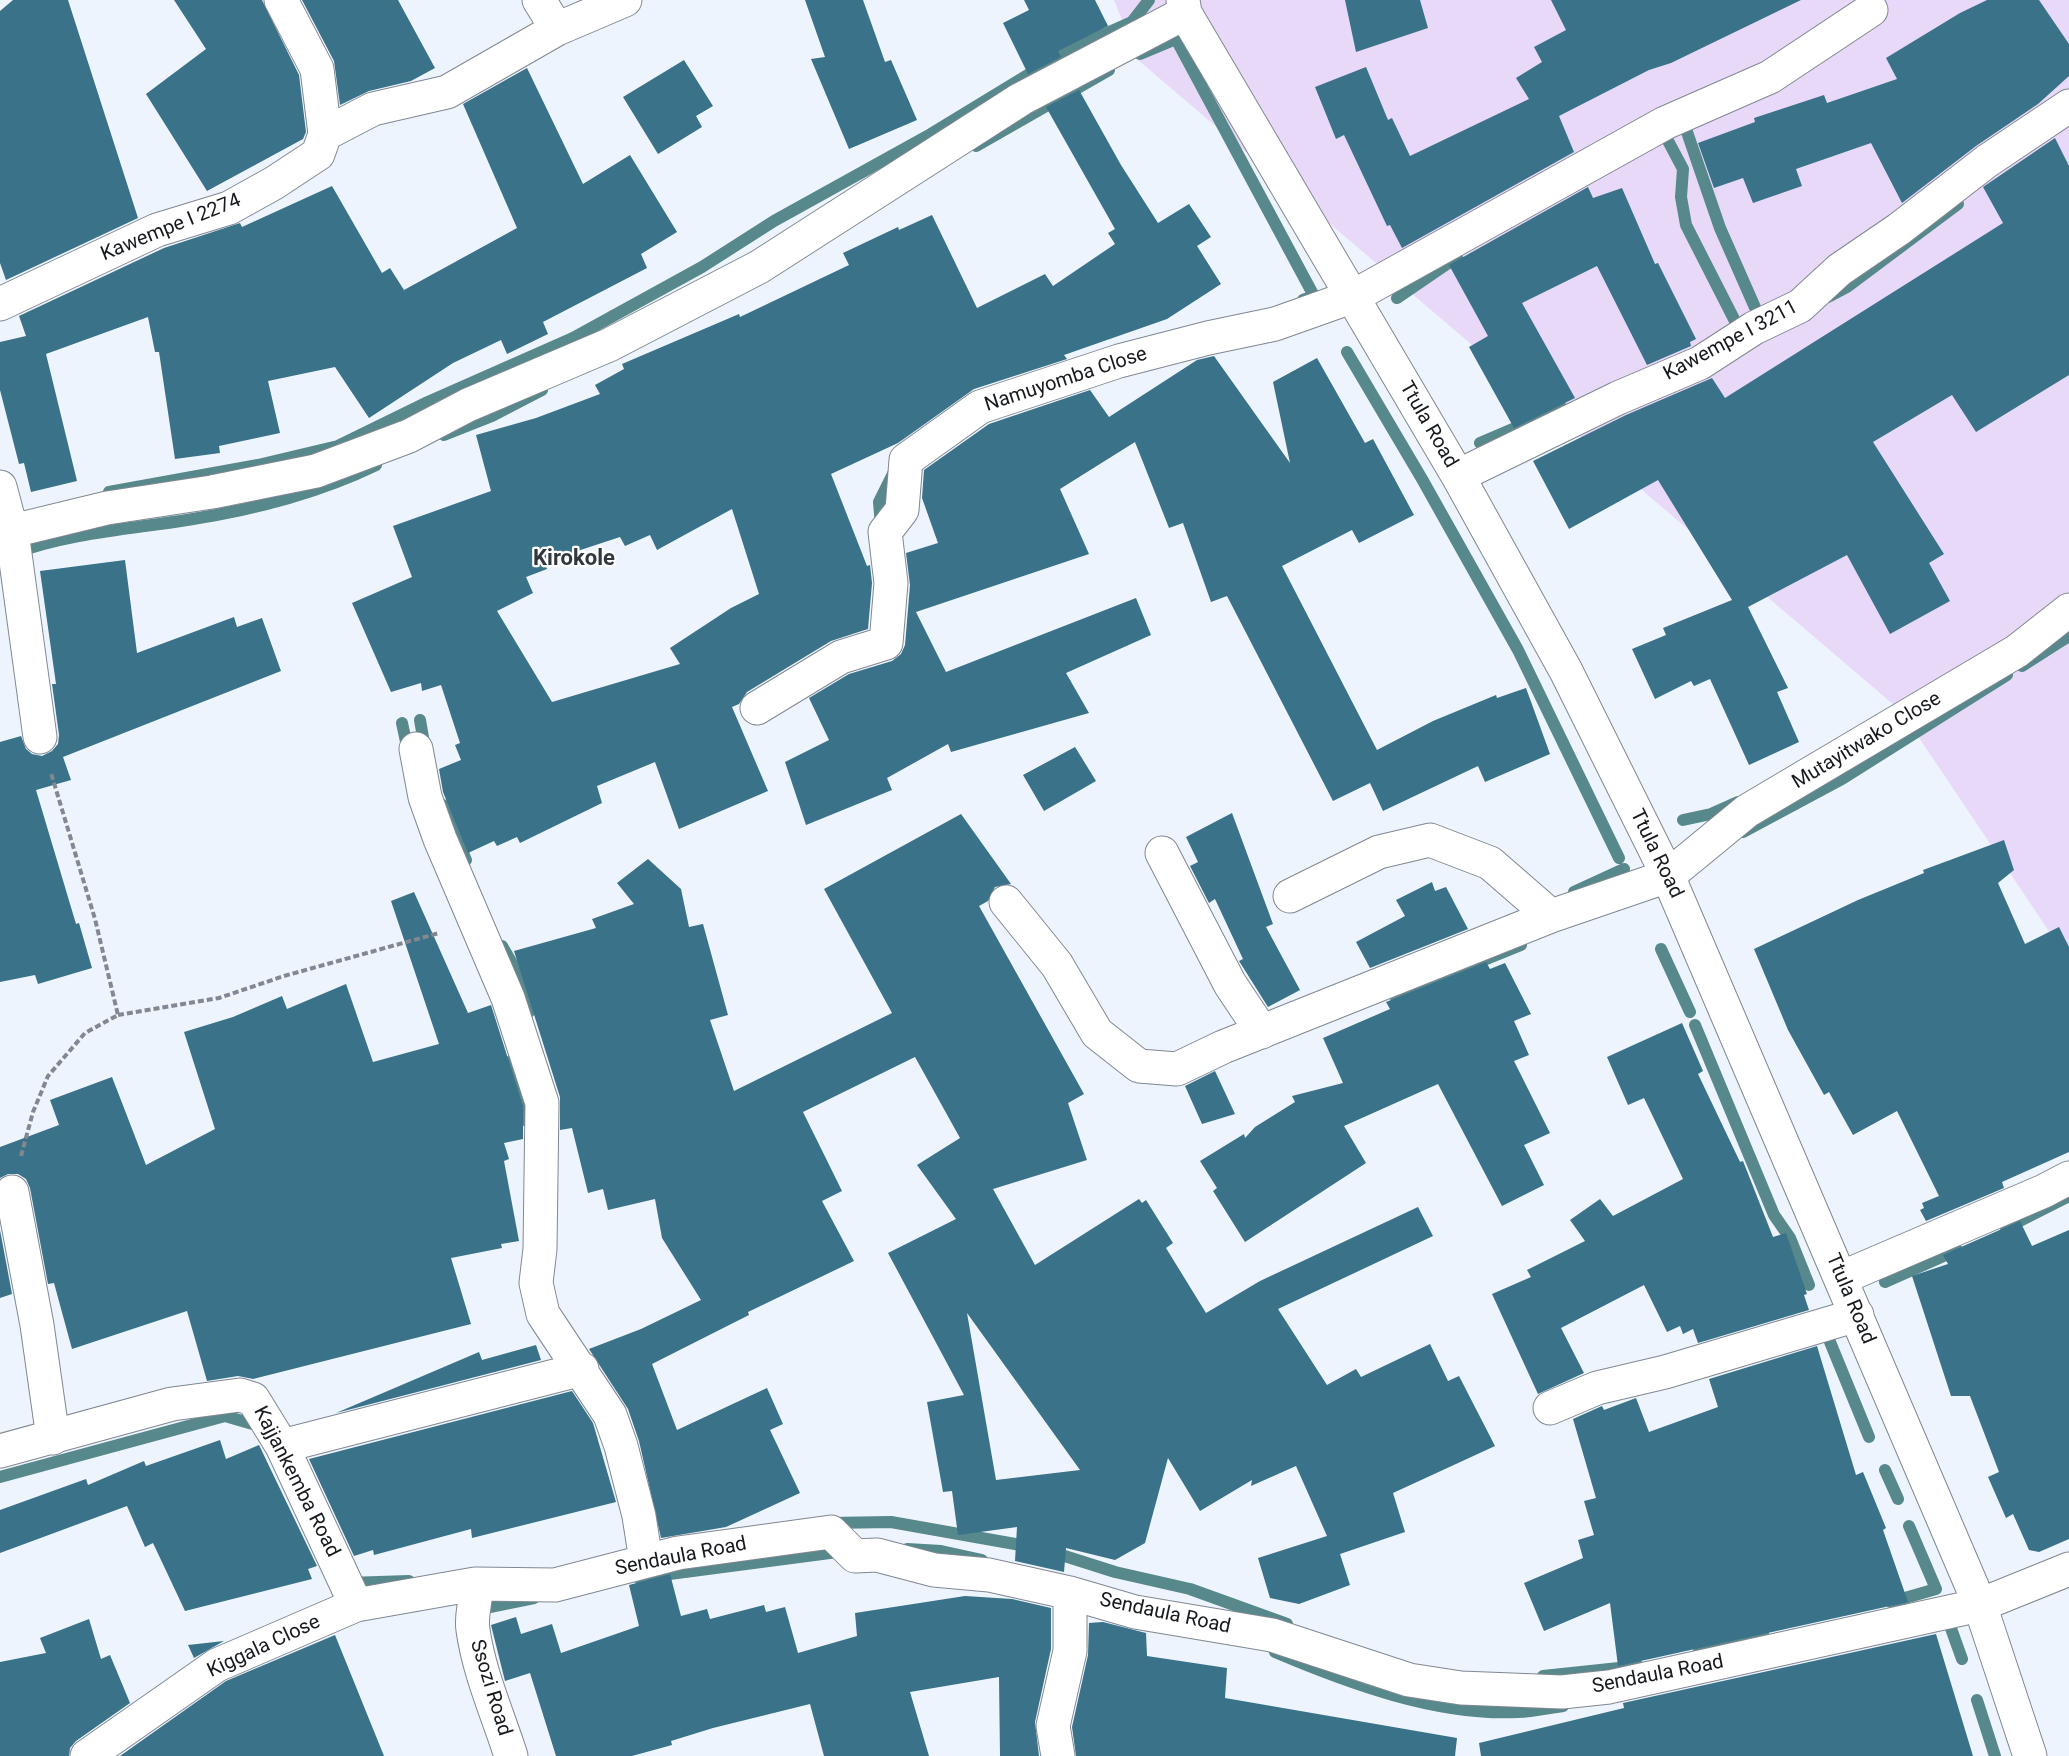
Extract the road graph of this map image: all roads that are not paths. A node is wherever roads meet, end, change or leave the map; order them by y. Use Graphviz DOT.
graph roads {
  1 [pos="281,0"];
  2 [pos="539,0"];
  3 [pos="625,0"];
  4 [pos="1184,6"];
  5 [pos="1871,10"];
  6 [pos="557,29"];
  7 [pos="2069,106"];
  8 [pos="325,134"];
  9 [pos="1354,296"];
  10 [pos="0,304"];
  11 [pos="1458,476"];
  12 [pos="0,487"];
  13 [pos="6,533"];
  14 [pos="2069,610"];
  15 [pos="757,708"];
  16 [pos="40,737"];
  17 [pos="416,749"];
  18 [pos="1162,853"];
  19 [pos="1668,876"];
  20 [pos="1290,896"];
  21 [pos="1006,902"];
  22 [pos="1551,916"];
  23 [pos="1262,1032"];
  24 [pos="2069,1178"];
  25 [pos="12,1192"];
  26 [pos="1841,1278"];
  27 [pos="1857,1315"];
  28 [pos="582,1369"];
  29 [pos="1550,1408"];
  30 [pos="53,1438"];
  31 [pos="282,1446"];
  32 [pos="0,1450"];
  33 [pos="646,1561"];
  34 [pos="2069,1569"];
  35 [pos="476,1584"];
  36 [pos="1070,1593"];
  37 [pos="356,1605"];
  38 [pos="1980,1605"];
  39 [pos="87,1756"];
  40 [pos="511,1756"];
  41 [pos="1058,1756"];
  42 [pos="2030,1756"];
  1 -- 8 [label="street"];
  2 -- 6 [label="street"];
  3 -- 6 [label="street"];
  4 -- 9 [label="street, Ttula Road"];
  4 -- 13 [label="street"];
  5 -- 9 [label="street"];
  6 -- 8 [label="street"];
  7 -- 11 [label="street, Kawempe I 3211"];
  8 -- 10 [label="street, Kawempe I 2274"];
  9 -- 11 [label="street, Ttula Road"];
  9 -- 15 [label="street, Namuyomba Close"];
  11 -- 19 [label="street, Ttula Road"];
  12 -- 13 [label="street"];
  13 -- 16 [label="street"];
  14 -- 19 [label="street, Mutayitwako Close"];
  17 -- 28 [label="street"];
  18 -- 23 [label="street"];
  19 -- 22 [label="street"];
  19 -- 26 [label="street, Ttula Road"];
  20 -- 22 [label="street"];
  21 -- 23 [label="street"];
  22 -- 23 [label="street"];
  24 -- 26 [label="street"];
  25 -- 30 [label="street"];
  26 -- 27 [label="street, Ttula Road"];
  27 -- 29 [label="street"];
  27 -- 38 [label="street, Ttula Road"];
  28 -- 31 [label="street"];
  28 -- 33 [label="street"];
  30 -- 31 [label="street, Kajjankemba Road"];
  30 -- 32 [label="street, Kajjankemba Road"];
  31 -- 37 [label="street, Kajjankemba Road"];
  33 -- 35 [label="street, Sendaula Road"];
  33 -- 36 [label="street, Sendaula Road"];
  34 -- 38 [label="street, Sendaula Road"];
  35 -- 37 [label="street, Sendaula Road"];
  35 -- 40 [label="street, Ssozi Road"];
  36 -- 38 [label="street, Sendaula Road"];
  36 -- 41 [label="street"];
  37 -- 39 [label="street, Kiggala Close"];
  38 -- 42 [label="street, Ttula Road"];
}
